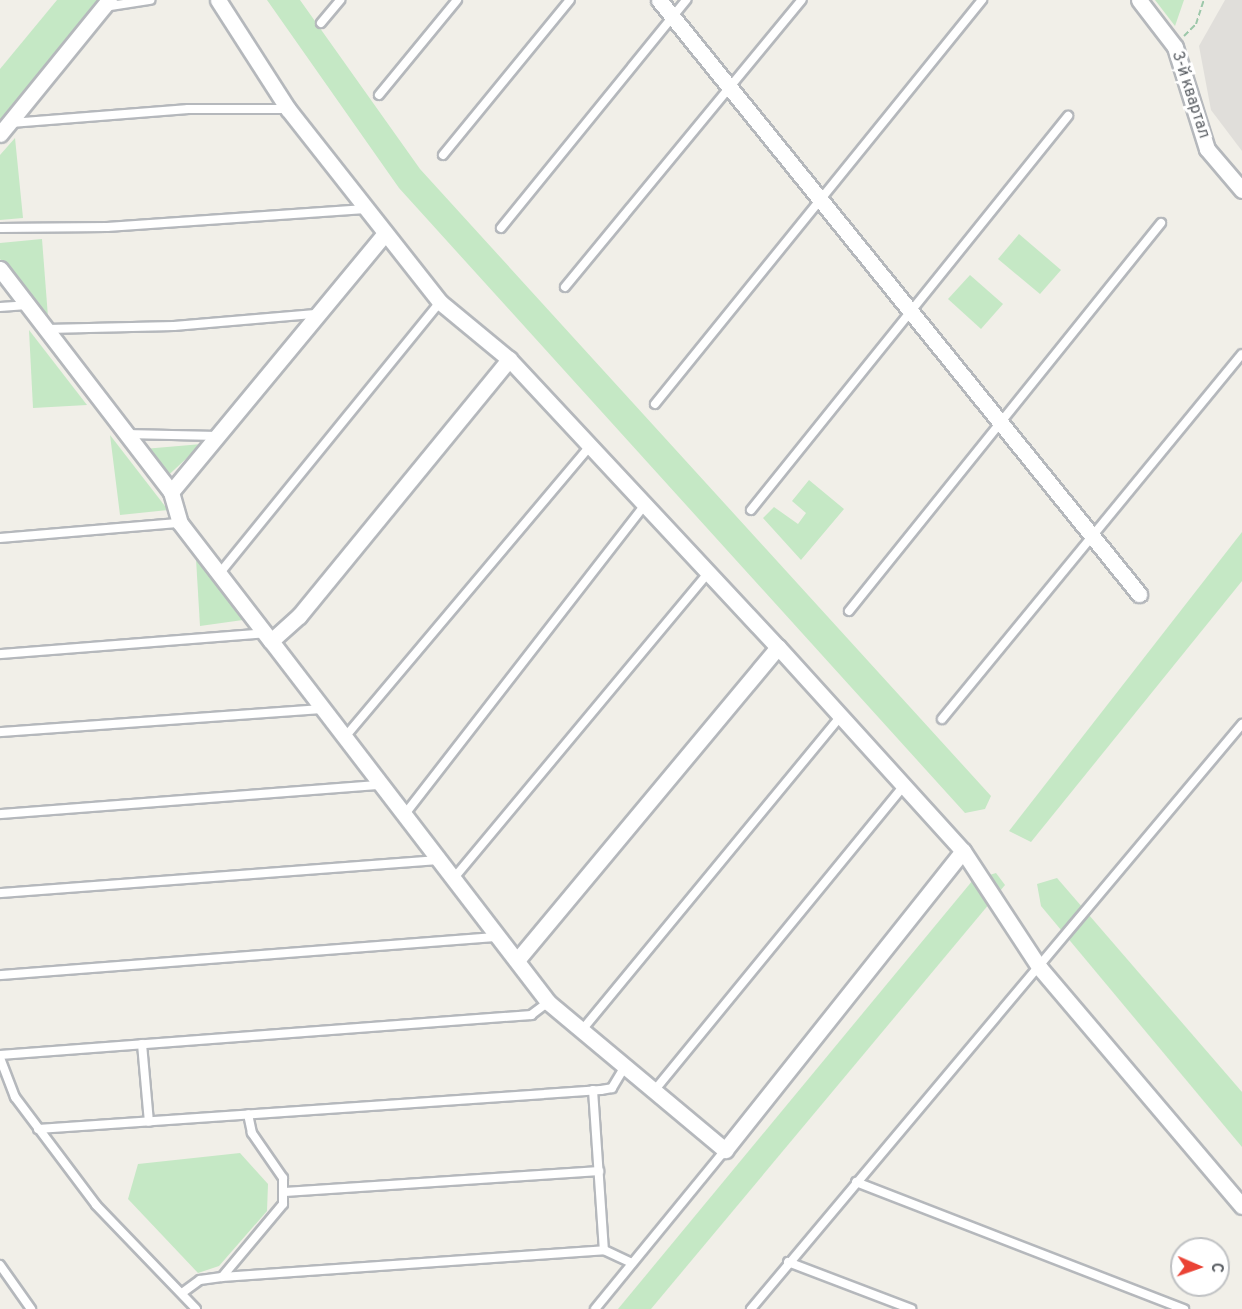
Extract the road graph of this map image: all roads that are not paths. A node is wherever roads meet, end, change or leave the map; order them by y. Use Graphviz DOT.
graph roads {
  1 [pos="150,0"];
  2 [pos="218,0"];
  3 [pos="340,0"];
  4 [pos="457,0"];
  5 [pos="570,0"];
  6 [pos="659,0"];
  7 [pos="686,0"];
  8 [pos="802,0"];
  9 [pos="982,0"];
  10 [pos="1138,0"];
  11 [pos="106,4"];
  12 [pos="673,17"];
  13 [pos="321,23"];
  14 [pos="730,88"];
  15 [pos="379,95"];
  16 [pos="288,109"];
  17 [pos="1068,116"];
  18 [pos="4,128"];
  19 [pos="443,155"];
  20 [pos="1242,190"];
  21 [pos="820,201"];
  22 [pos="365,209"];
  23 [pos="1161,223"];
  24 [pos="0,228"];
  25 [pos="501,228"];
  26 [pos="385,233"];
  27 [pos="0,269"];
  28 [pos="565,287"];
  29 [pos="441,302"];
  30 [pos="27,305"];
  31 [pos="0,307"];
  32 [pos="912,309"];
  33 [pos="315,314"];
  34 [pos="46,329"];
  35 [pos="1242,354"];
  36 [pos="509,360"];
  37 [pos="655,404"];
  38 [pos="1002,421"];
  39 [pos="126,434"];
  40 [pos="214,436"];
  41 [pos="589,447"];
  42 [pos="171,492"];
  43 [pos="644,506"];
  44 [pos="751,510"];
  45 [pos="180,523"];
  46 [pos="1094,534"];
  47 [pos="0,538"];
  48 [pos="709,572"];
  49 [pos="219,574"];
  50 [pos="1139,594"];
  51 [pos="849,611"];
  52 [pos="268,637"];
  53 [pos="778,647"];
  54 [pos="0,654"];
  55 [pos="323,708"];
  56 [pos="840,717"];
  57 [pos="942,719"];
  58 [pos="1242,724"];
  59 [pos="0,732"];
  60 [pos="345,737"];
  61 [pos="382,784"];
  62 [pos="904,786"];
  63 [pos="0,814"];
  64 [pos="405,814"];
  65 [pos="963,851"];
  66 [pos="440,860"];
  67 [pos="454,879"];
  68 [pos="0,893"];
  69 [pos="499,937"];
  70 [pos="517,960"];
  71 [pos="1040,968"];
  72 [pos="0,975"];
  73 [pos="548,1002"];
  74 [pos="582,1030"];
  75 [pos="142,1044"];
  76 [pos="0,1056"];
  77 [pos="625,1066"];
  78 [pos="593,1090"];
  79 [pos="654,1091"];
  80 [pos="248,1114"];
  81 [pos="149,1122"];
  82 [pos="38,1129"];
  83 [pos="725,1150"];
  84 [pos="599,1172"];
  85 [pos="856,1182"];
  86 [pos="285,1192"];
  87 [pos="1242,1206"];
  88 [pos="604,1250"];
  89 [pos="788,1262"];
  90 [pos="632,1263"];
  91 [pos="0,1265"];
  92 [pos="222,1277"];
  93 [pos="182,1293"];
  94 [pos="31,1309"];
  95 [pos="196,1309"];
  96 [pos="595,1309"];
  97 [pos="751,1309"];
  98 [pos="911,1309"];
  99 [pos="1184,1309"];
  1 -- 11 [label="lane"];
  2 -- 16 [label="street"];
  3 -- 13 [label="lane"];
  4 -- 15 [label="lane"];
  5 -- 19 [label="lane"];
  6 -- 12 [label="street"];
  7 -- 12 [label="lane"];
  8 -- 14 [label="lane"];
  9 -- 21 [label="lane"];
  10 -- 20 [label="street, 3-й квартал"];
  11 -- 18 [label="street"];
  12 -- 14 [label="street"];
  12 -- 25 [label="lane"];
  14 -- 21 [label="street"];
  14 -- 28 [label="lane"];
  16 -- 18 [label="lane"];
  16 -- 22 [label="street"];
  17 -- 32 [label="lane"];
  21 -- 32 [label="street"];
  21 -- 37 [label="lane"];
  22 -- 24 [label="lane"];
  22 -- 26 [label="street"];
  23 -- 38 [label="lane"];
  26 -- 29 [label="street"];
  26 -- 33 [label="street"];
  27 -- 30 [label="street"];
  29 -- 36 [label="street"];
  29 -- 49 [label="lane"];
  30 -- 31 [label="lane"];
  30 -- 34 [label="street"];
  32 -- 38 [label="street"];
  32 -- 44 [label="lane"];
  33 -- 34 [label="lane"];
  33 -- 40 [label="street"];
  34 -- 39 [label="street"];
  35 -- 46 [label="lane"];
  36 -- 41 [label="street"];
  36 -- 52 [label="street"];
  38 -- 46 [label="street"];
  38 -- 51 [label="lane"];
  39 -- 40 [label="lane"];
  39 -- 42 [label="street"];
  40 -- 42 [label="street"];
  41 -- 43 [label="street"];
  41 -- 60 [label="lane"];
  42 -- 45 [label="street"];
  43 -- 48 [label="street"];
  43 -- 64 [label="lane"];
  45 -- 47 [label="lane"];
  45 -- 49 [label="street"];
  46 -- 50 [label="street"];
  46 -- 57 [label="lane"];
  48 -- 53 [label="street"];
  48 -- 67 [label="lane"];
  49 -- 52 [label="street"];
  52 -- 54 [label="lane"];
  52 -- 55 [label="street"];
  53 -- 56 [label="street"];
  53 -- 70 [label="street"];
  55 -- 59 [label="lane"];
  55 -- 60 [label="street"];
  56 -- 62 [label="street"];
  56 -- 74 [label="lane"];
  58 -- 71 [label="lane"];
  60 -- 61 [label="street"];
  61 -- 63 [label="lane"];
  61 -- 64 [label="street"];
  62 -- 65 [label="street"];
  62 -- 79 [label="lane"];
  64 -- 66 [label="street"];
  65 -- 71 [label="street"];
  65 -- 83 [label="street"];
  66 -- 67 [label="street"];
  66 -- 68 [label="lane"];
  67 -- 69 [label="street"];
  69 -- 70 [label="street"];
  69 -- 72 [label="lane"];
  70 -- 73 [label="street"];
  71 -- 85 [label="lane"];
  71 -- 87 [label="street"];
  73 -- 74 [label="street"];
  73 -- 75 [label="lane"];
  74 -- 77 [label="street"];
  75 -- 76 [label="lane"];
  75 -- 81 [label="lane"];
  76 -- 82 [label="lane"];
  77 -- 78 [label="lane"];
  77 -- 79 [label="street"];
  78 -- 80 [label="lane"];
  78 -- 84 [label="lane"];
  79 -- 83 [label="street"];
  80 -- 81 [label="lane"];
  80 -- 86 [label="lane"];
  81 -- 82 [label="lane"];
  82 -- 93 [label="lane"];
  83 -- 90 [label="lane"];
  84 -- 86 [label="lane"];
  84 -- 88 [label="lane"];
  85 -- 89 [label="lane"];
  85 -- 99 [label="lane"];
  86 -- 92 [label="lane"];
  88 -- 90 [label="lane"];
  88 -- 92 [label="lane"];
  89 -- 97 [label="lane"];
  89 -- 98 [label="lane"];
  90 -- 96 [label="lane"];
  91 -- 94 [label="lane"];
  92 -- 93 [label="lane"];
  93 -- 95 [label="lane"];
}
